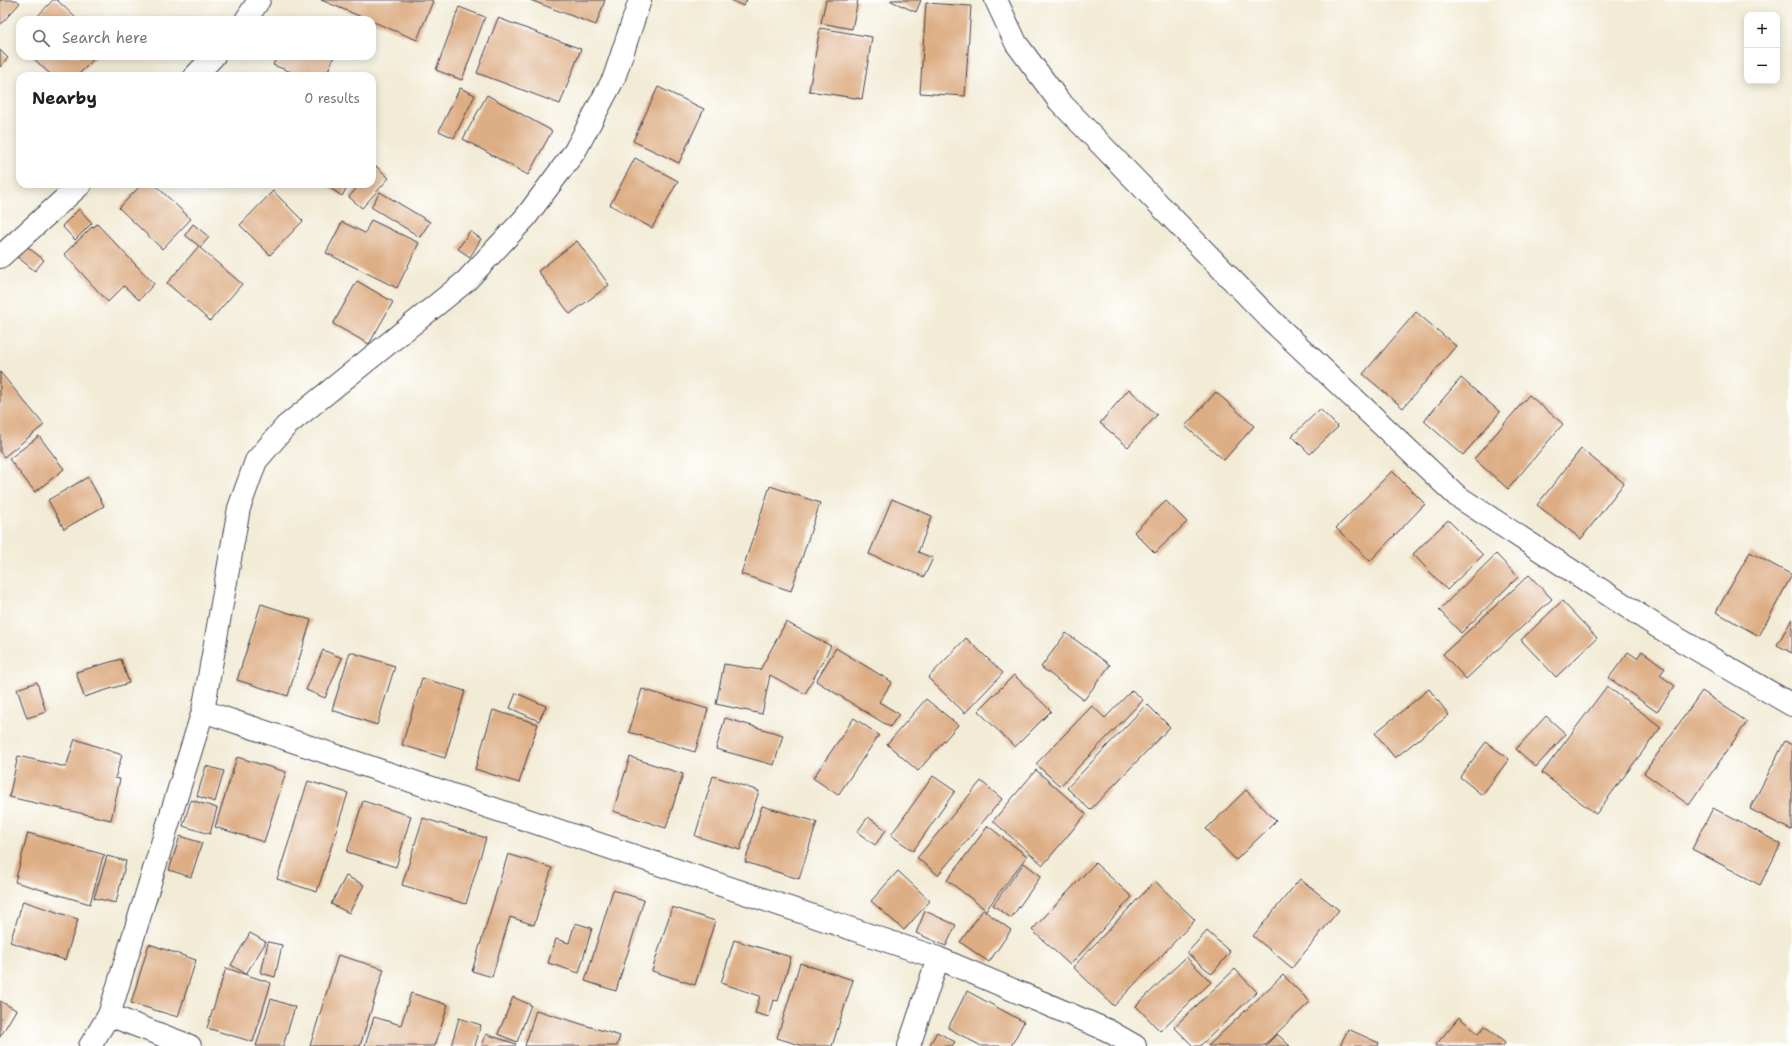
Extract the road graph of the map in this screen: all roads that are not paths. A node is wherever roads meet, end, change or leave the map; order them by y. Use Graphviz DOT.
graph roads {
  1 [pos="259,0"];
  2 [pos="640,0"];
  3 [pos="996,0"];
  4 [pos="249,16"];
  5 [pos="210,60"];
  6 [pos="199,72"];
  7 [pos="77,188"];
  8 [pos="0,257"];
  9 [pos="1792,705"];
  10 [pos="203,711"];
  11 [pos="938,958"];
  12 [pos="109,1015"];
  13 [pos="90,1046"];
  14 [pos="190,1046"];
  15 [pos="910,1046"];
  16 [pos="1136,1046"];
  1 -- 4 [label="street"];
  2 -- 10 [label="street"];
  3 -- 9 [label="street"];
  5 -- 6 [label="street"];
  7 -- 8 [label="street"];
  10 -- 11 [label="street"];
  10 -- 12 [label="street"];
  11 -- 15 [label="street"];
  11 -- 16 [label="street"];
  12 -- 13 [label="street"];
  12 -- 14 [label="street"];
}
